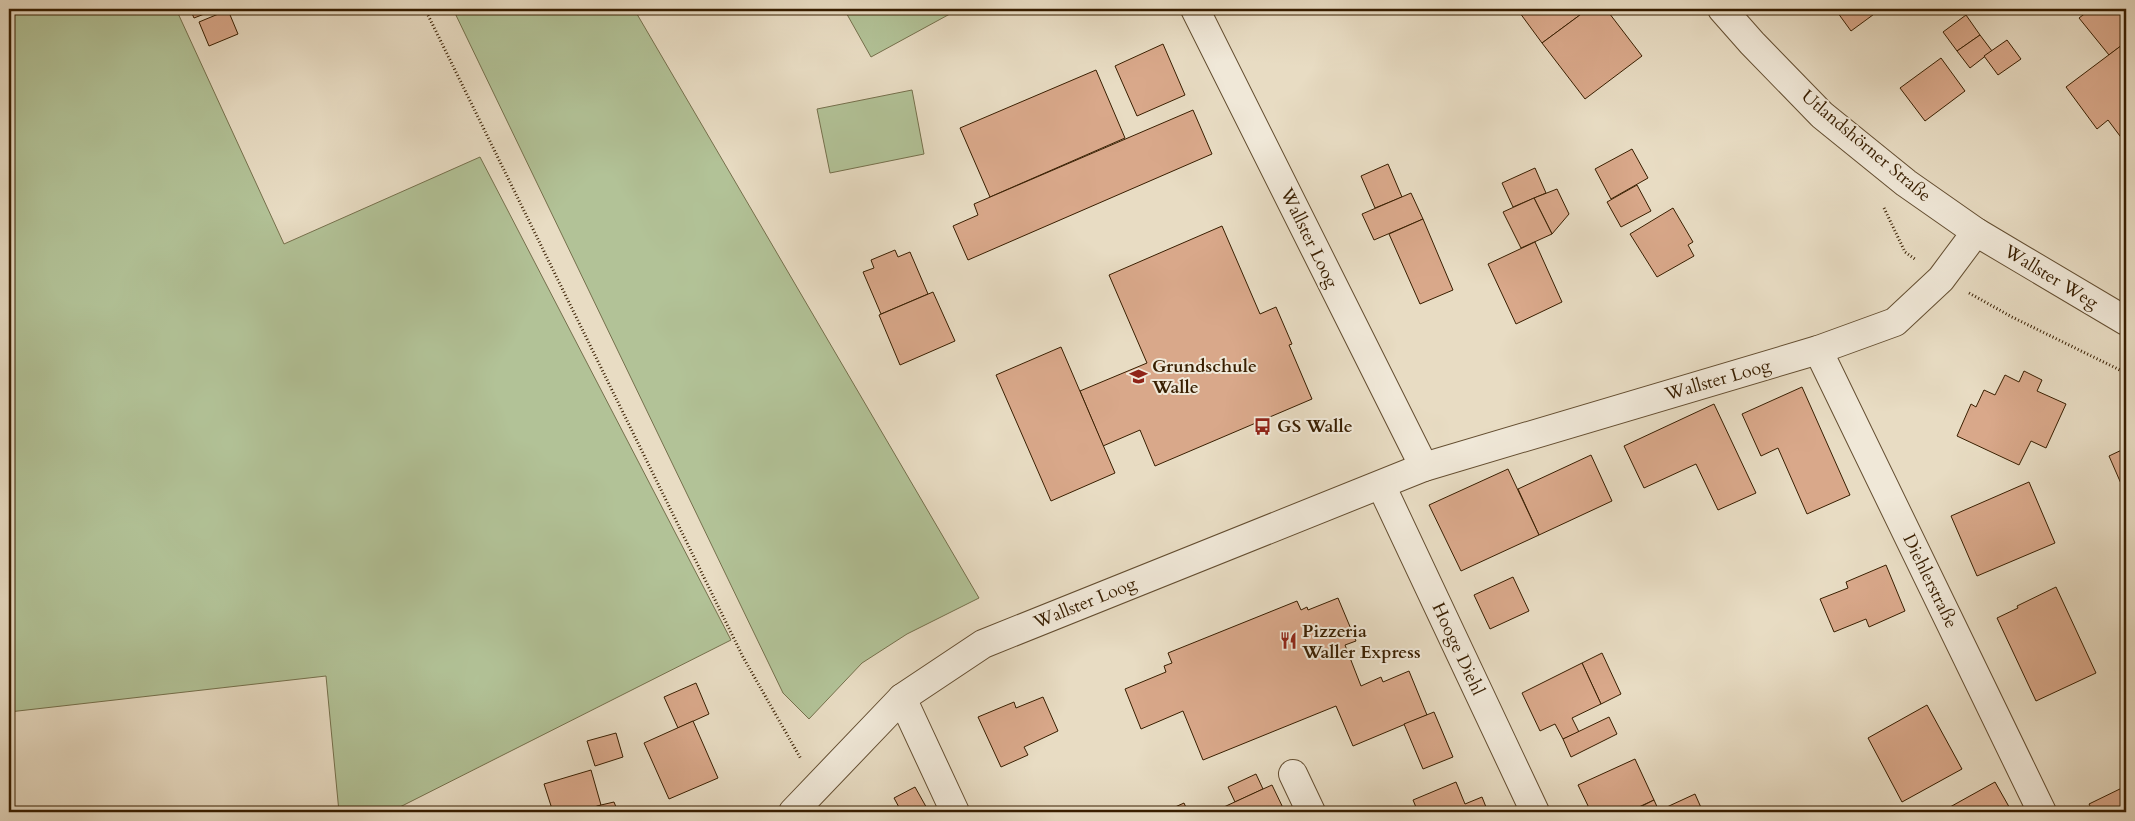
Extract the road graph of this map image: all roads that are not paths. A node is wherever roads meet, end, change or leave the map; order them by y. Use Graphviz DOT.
graph roads {
  1 [pos="1195,9"];
  2 [pos="1722,9"];
  3 [pos="1976,232"];
  4 [pos="2126,321"];
  5 [pos="1818,350"];
  6 [pos="1424,466"];
  7 [pos="1381,485"];
  8 [pos="902,698"];
  9 [pos="1293,774"];
  10 [pos="803,804"];
  11 [pos="955,812"];
  12 [pos="1311,812"];
  13 [pos="1535,812"];
  14 [pos="2042,812"];
  1 -- 6 [label="street, Wallster Loog"];
  2 -- 3 [label="street, Utlandshörner Straße"];
  3 -- 4 [label="street, Wallster Weg"];
  3 -- 5 [label="street, Wallster Loog"];
  5 -- 6 [label="street, Wallster Loog"];
  5 -- 14 [label="street, Diehlerstraße"];
  6 -- 7 [label="street, Wallster Loog"];
  7 -- 8 [label="street, Wallster Loog"];
  7 -- 13 [label="street, Hooge Diehl"];
  8 -- 10 [label="street, Wallster Loog"];
  8 -- 11 [label="street"];
  9 -- 12 [label="street"];
}
